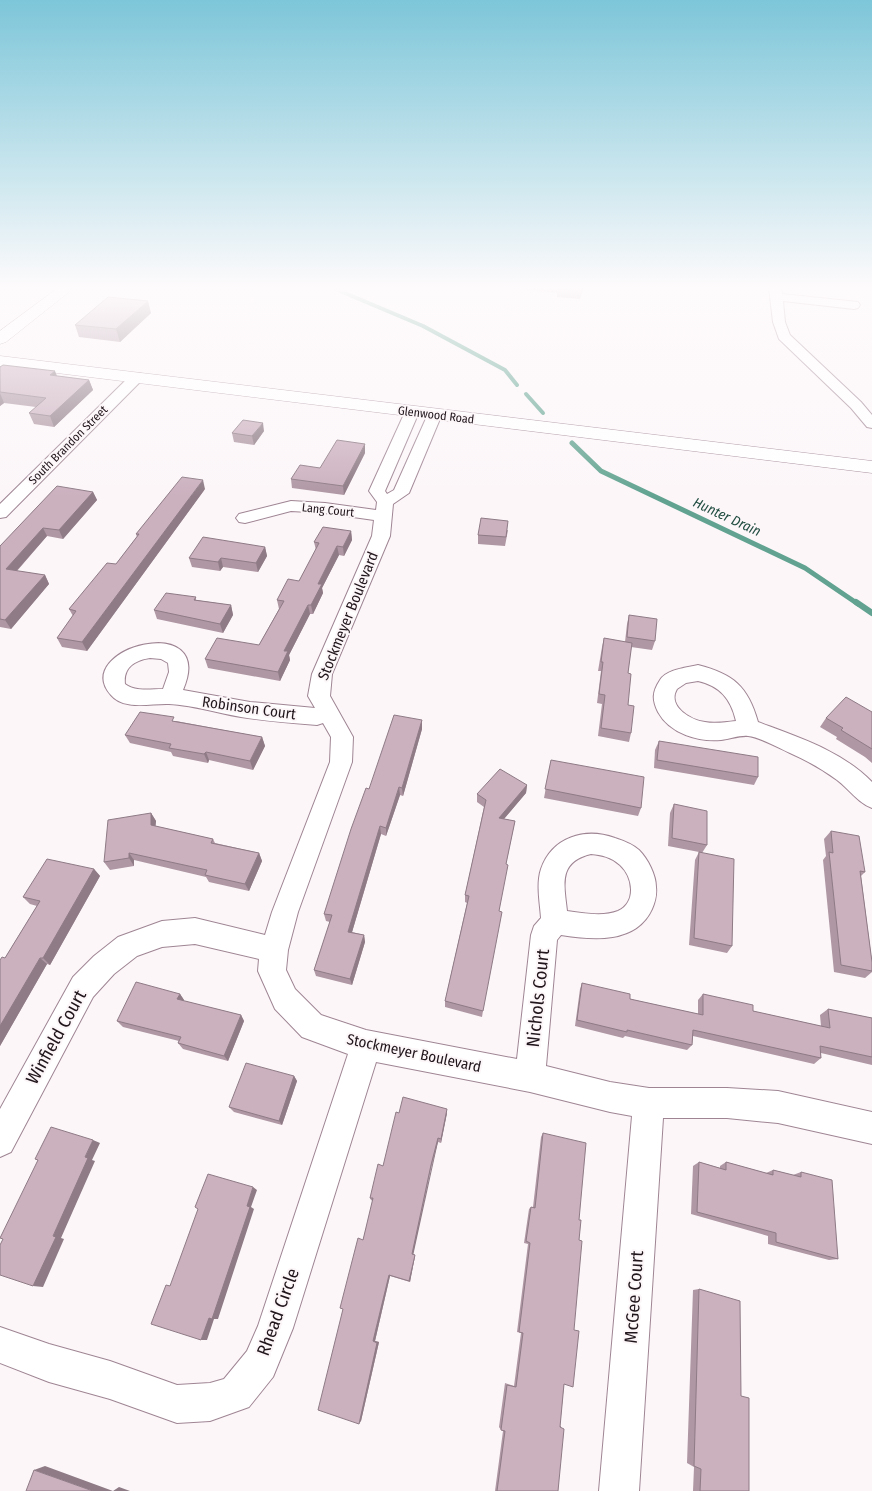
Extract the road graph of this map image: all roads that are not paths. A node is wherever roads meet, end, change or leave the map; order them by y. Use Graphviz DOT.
graph roads {
  1 [pos="807,358"];
  2 [pos="0,361"];
  3 [pos="137,377"];
  4 [pos="412,412"];
  5 [pos="435,414"];
  6 [pos="872,424"];
  7 [pos="390,457"];
  8 [pos="415,460"];
  9 [pos="872,467"];
  10 [pos="384,509"];
  11 [pos="0,513"];
  12 [pos="245,518"];
  13 [pos="170,696"];
  14 [pos="328,713"];
  15 [pos="749,727"];
  16 [pos="872,798"];
  17 [pos="555,922"];
  18 [pos="274,950"];
  19 [pos="366,1045"];
  20 [pos="530,1077"];
  21 [pos="649,1103"];
  22 [pos="872,1128"];
  23 [pos="0,1141"];
  24 [pos="0,1345"];
  25 [pos="619,1491"];
  1 -- 6 [label="street"];
  2 -- 3 [label="street, Glenwood Road"];
  3 -- 4 [label="street, Glenwood Road"];
  3 -- 11 [label="street, South Brandon Street"];
  4 -- 5 [label="street, Glenwood Road"];
  4 -- 7 [label="street, Stockmeyer Boulevard"];
  5 -- 8 [label="street"];
  5 -- 9 [label="street, Glenwood Road"];
  7 -- 8 [label="street"];
  7 -- 10 [label="street, Stockmeyer Boulevard"];
  8 -- 10 [label="street"];
  10 -- 12 [label="street, Lang Court"];
  10 -- 14 [label="street, Stockmeyer Boulevard"];
  13 -- 14 [label="street, Robinson Court"];
  14 -- 18 [label="street, Stockmeyer Boulevard"];
  15 -- 16 [label="street"];
  17 -- 20 [label="street, Nichols Court"];
  18 -- 19 [label="street, Stockmeyer Boulevard"];
  18 -- 23 [label="street, Winfield Court"];
  19 -- 20 [label="street, Stockmeyer Boulevard"];
  19 -- 24 [label="street, Rhead Circle"];
  20 -- 21 [label="street, Stockmeyer Boulevard"];
  21 -- 22 [label="street, Stockmeyer Boulevard"];
  21 -- 25 [label="street, McGee Court"];
}
